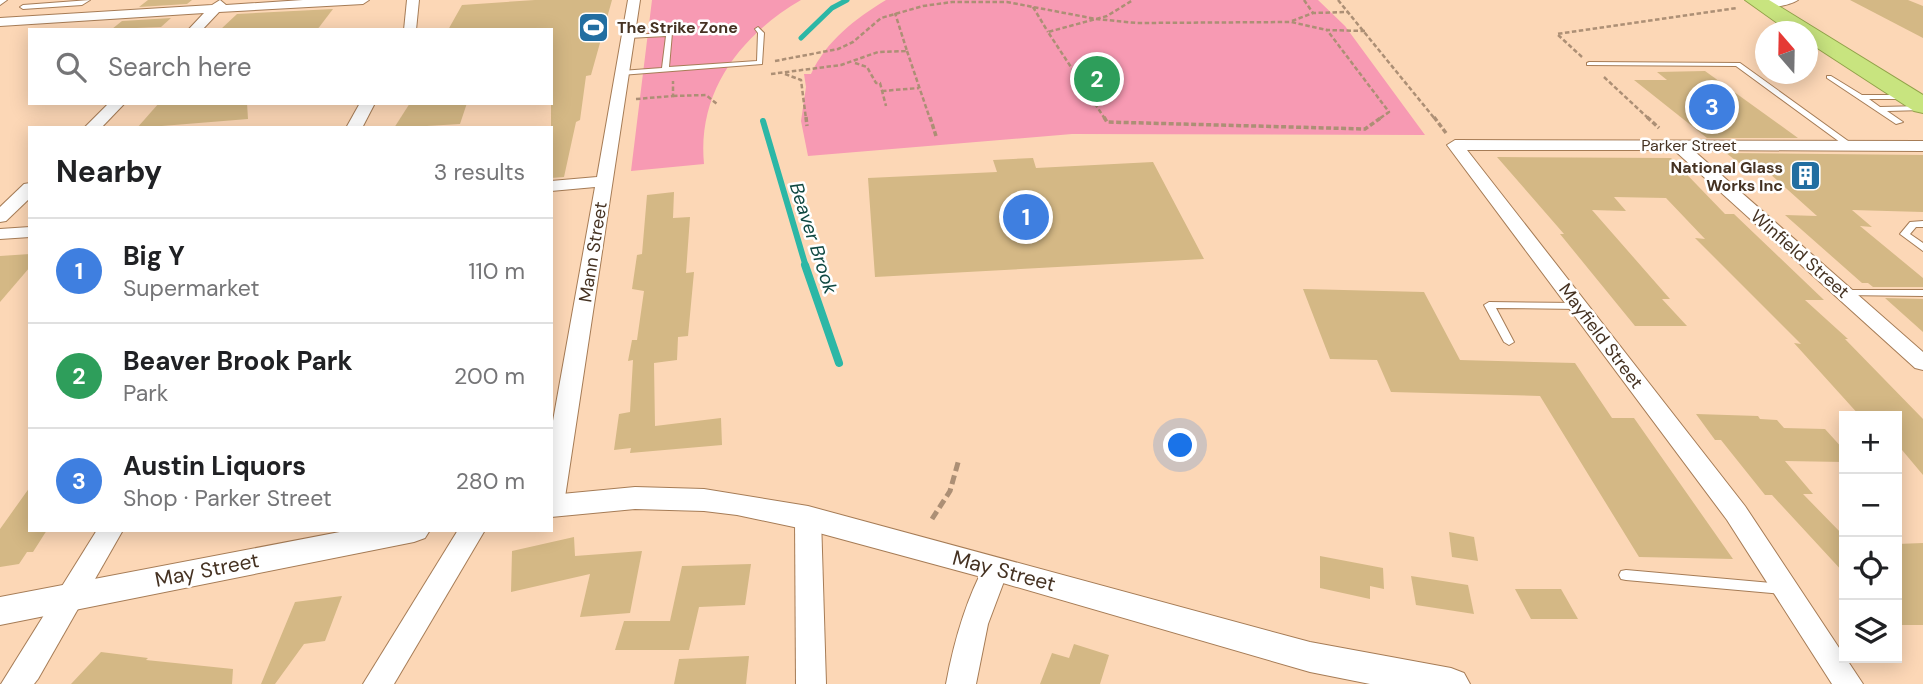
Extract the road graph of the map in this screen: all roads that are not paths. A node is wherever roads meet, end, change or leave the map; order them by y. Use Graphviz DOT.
graph roads {
  1 [pos="87,0"];
  2 [pos="363,0"];
  3 [pos="413,0"];
  4 [pos="634,0"];
  5 [pos="1792,0"];
  6 [pos="1758,2"];
  7 [pos="220,5"];
  8 [pos="23,7"];
  9 [pos="1788,21"];
  10 [pos="0,22"];
  11 [pos="196,28"];
  12 [pos="410,28"];
  13 [pos="758,29"];
  14 [pos="628,36"];
  15 [pos="1818,40"];
  16 [pos="1589,64"];
  17 [pos="665,70"];
  18 [pos="621,73"];
  19 [pos="1829,77"];
  20 [pos="1859,97"];
  21 [pos="1918,103"];
  22 [pos="116,105"];
  23 [pos="367,105"];
  24 [pos="1878,109"];
  25 [pos="1899,122"];
  26 [pos="94,126"];
  27 [pos="355,126"];
  28 [pos="1455,145"];
  29 [pos="1678,145"];
  30 [pos="1851,146"];
  31 [pos="1923,146"];
  32 [pos="605,181"];
  33 [pos="553,186"];
  34 [pos="28,190"];
  35 [pos="0,217"];
  36 [pos="1923,225"];
  37 [pos="28,232"];
  38 [pos="0,234"];
  39 [pos="1923,248"];
  40 [pos="1844,293"];
  41 [pos="1923,293"];
  42 [pos="1578,306"];
  43 [pos="1509,342"];
  44 [pos="1923,363"];
  45 [pos="553,493"];
  46 [pos="553,505"];
  47 [pos="808,518"];
  48 [pos="109,532"];
  49 [pos="404,532"];
  50 [pos="471,532"];
  51 [pos="996,568"];
  52 [pos="1626,575"];
  53 [pos="1786,589"];
  54 [pos="70,597"];
  55 [pos="0,611"];
  56 [pos="16,684"];
  57 [pos="378,684"];
  58 [pos="811,684"];
  59 [pos="961,684"];
  60 [pos="1451,684"];
  61 [pos="1848,684"];
  1 -- 8 [label="lane"];
  2 -- 7 [label="street"];
  3 -- 12 [label="street"];
  4 -- 14 [label="street, Mann Street"];
  5 -- 6 [label="street"];
  6 -- 9 [label="highway"];
  7 -- 10 [label="street"];
  7 -- 11 [label="street"];
  13 -- 17 [label="lane"];
  14 -- 17 [label="lane"];
  14 -- 18 [label="street, Mann Street"];
  15 -- 21 [label="highway"];
  16 -- 30 [label="lane"];
  17 -- 18 [label="lane"];
  18 -- 32 [label="street, Mann Street"];
  19 -- 20 [label="lane"];
  20 -- 21 [label="lane"];
  20 -- 24 [label="lane"];
  21 -- 24 [label="lane"];
  22 -- 26 [label="street"];
  23 -- 27 [label="street"];
  24 -- 25 [label="lane"];
  28 -- 29 [label="street, Parker Street"];
  28 -- 42 [label="street, Mayfield Street"];
  29 -- 30 [label="street, Parker Street"];
  29 -- 40 [label="street, Winfield Street"];
  30 -- 31 [label="street, Parker Street"];
  32 -- 33 [label="street"];
  32 -- 45 [label="street, Mann Street"];
  34 -- 35 [label="street"];
  36 -- 39 [label="lane"];
  37 -- 38 [label="street"];
  40 -- 41 [label="lane"];
  40 -- 44 [label="street, Winfield Street"];
  42 -- 43 [label="lane"];
  42 -- 53 [label="street, Mayfield Street"];
  46 -- 47 [label="street, May Street"];
  47 -- 51 [label="street, May Street"];
  47 -- 58 [label="street"];
  48 -- 54 [label="street"];
  49 -- 54 [label="street, May Street"];
  50 -- 57 [label="street"];
  51 -- 59 [label="street"];
  51 -- 60 [label="street, May Street"];
  52 -- 53 [label="lane"];
  53 -- 61 [label="street, Mayfield Street"];
  54 -- 55 [label="street, May Street"];
  54 -- 56 [label="street"];
}
